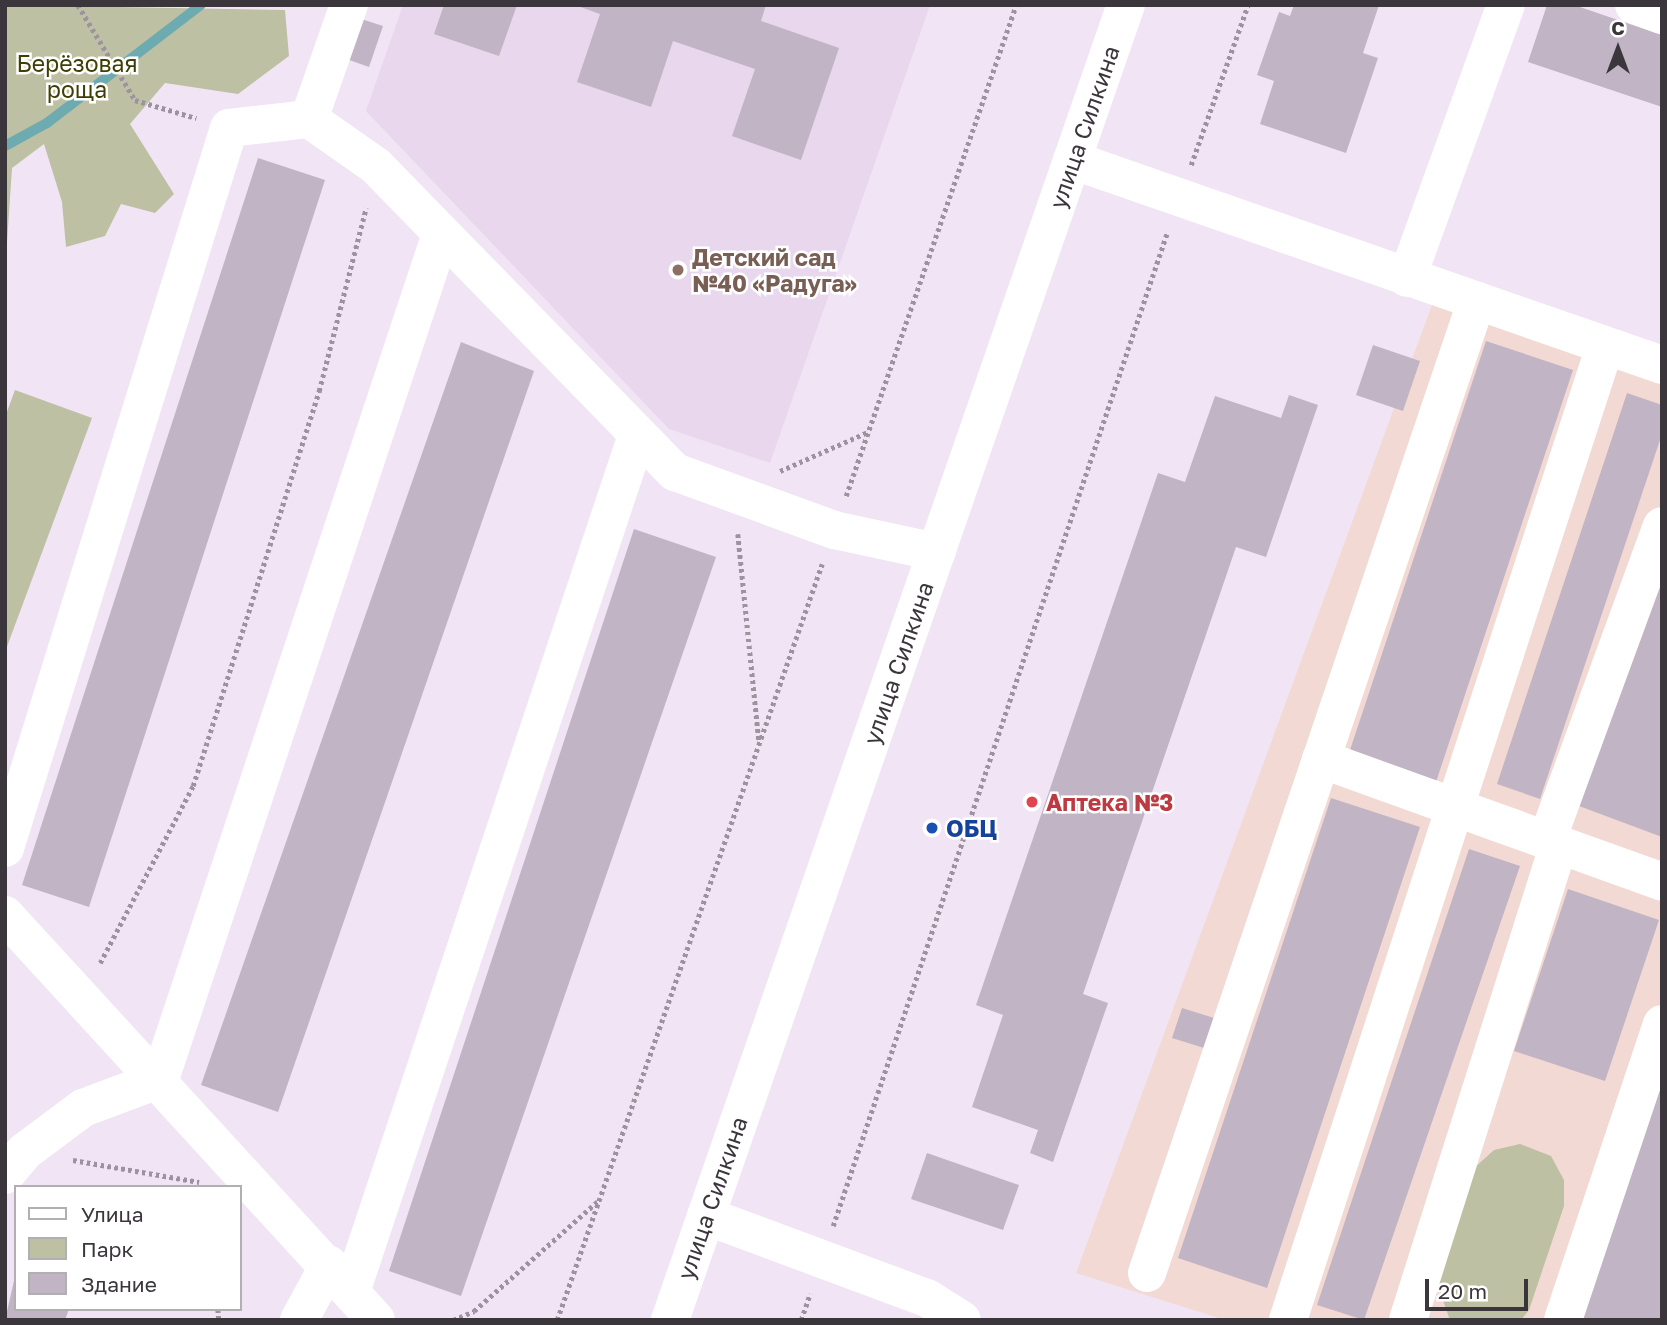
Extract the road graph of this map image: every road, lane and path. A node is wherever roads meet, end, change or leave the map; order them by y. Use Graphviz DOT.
graph roads {
  1 [pos="78,5"];
  2 [pos="349,5"];
  3 [pos="1016,5"];
  4 [pos="1126,5"];
  5 [pos="1248,5"];
  6 [pos="1506,5"];
  7 [pos="1634,5"];
  8 [pos="1662,15"];
  9 [pos="309,119"];
  10 [pos="229,128"];
  11 [pos="1072,160"];
  12 [pos="376,166"];
  13 [pos="1181,193"];
  14 [pos="440,237"];
  15 [pos="1407,278"];
  16 [pos="1477,300"];
  17 [pos="1605,346"];
  18 [pos="1662,365"];
  19 [pos="869,432"];
  20 [pos="637,435"];
  21 [pos="725,491"];
  22 [pos="1662,526"];
  23 [pos="834,530"];
  24 [pos="937,552"];
  25 [pos="759,745"];
  26 [pos="1321,759"];
  27 [pos="1455,807"];
  28 [pos="1553,842"];
  29 [pos="5,848"];
  30 [pos="1662,882"];
  31 [pos="5,915"];
  32 [pos="82,996"];
  33 [pos="1662,1024"];
  34 [pos="160,1079"];
  35 [pos="15,1163"];
  36 [pos="210,1184"];
  37 [pos="600,1199"];
  38 [pos="706,1216"];
  39 [pos="823,1258"];
  40 [pos="1147,1273"];
  41 [pos="352,1292"];
  42 [pos="923,1309"];
  43 [pos="299,1320"];
  44 [pos="453,1320"];
  45 [pos="557,1320"];
  46 [pos="670,1320"];
  47 [pos="801,1320"];
  48 [pos="962,1320"];
  49 [pos="1288,1320"];
  50 [pos="1408,1320"];
  51 [pos="1563,1320"];
  1 -- 10 [label="path"];
  2 -- 9 [label="main road"];
  3 -- 19 [label="path"];
  4 -- 11 [label="main road, улица Силкина"];
  5 -- 13 [label="path"];
  6 -- 15 [label="main road"];
  7 -- 8 [label="main road"];
  9 -- 10 [label="main road"];
  9 -- 12 [label="main road"];
  10 -- 29 [label="main road"];
  11 -- 13 [label="main road"];
  11 -- 24 [label="main road, улица Силкина"];
  12 -- 14 [label="main road"];
  12 -- 32 [label="path"];
  13 -- 15 [label="main road"];
  13 -- 39 [label="path"];
  14 -- 20 [label="main road"];
  14 -- 34 [label="main road"];
  15 -- 16 [label="main road"];
  16 -- 17 [label="main road"];
  16 -- 26 [label="main road"];
  17 -- 18 [label="main road"];
  17 -- 27 [label="main road"];
  19 -- 21 [label="path"];
  19 -- 23 [label="path"];
  20 -- 21 [label="main road"];
  20 -- 41 [label="main road"];
  21 -- 23 [label="main road"];
  21 -- 25 [label="path"];
  22 -- 28 [label="main road"];
  23 -- 24 [label="main road"];
  23 -- 25 [label="path"];
  24 -- 38 [label="main road, улица Силкина"];
  25 -- 37 [label="path"];
  26 -- 27 [label="main road"];
  26 -- 40 [label="main road"];
  27 -- 28 [label="main road"];
  27 -- 49 [label="main road"];
  28 -- 30 [label="main road"];
  28 -- 50 [label="main road"];
  31 -- 32 [label="main road"];
  32 -- 34 [label="main road"];
  33 -- 51 [label="main road"];
  34 -- 35 [label="main road"];
  34 -- 41 [label="main road"];
  35 -- 36 [label="path"];
  37 -- 44 [label="path"];
  37 -- 45 [label="path"];
  38 -- 39 [label="main road"];
  38 -- 46 [label="main road, улица Силкина"];
  39 -- 42 [label="main road"];
  39 -- 47 [label="path"];
  41 -- 43 [label="main road"];
  42 -- 48 [label="main road"];
}
